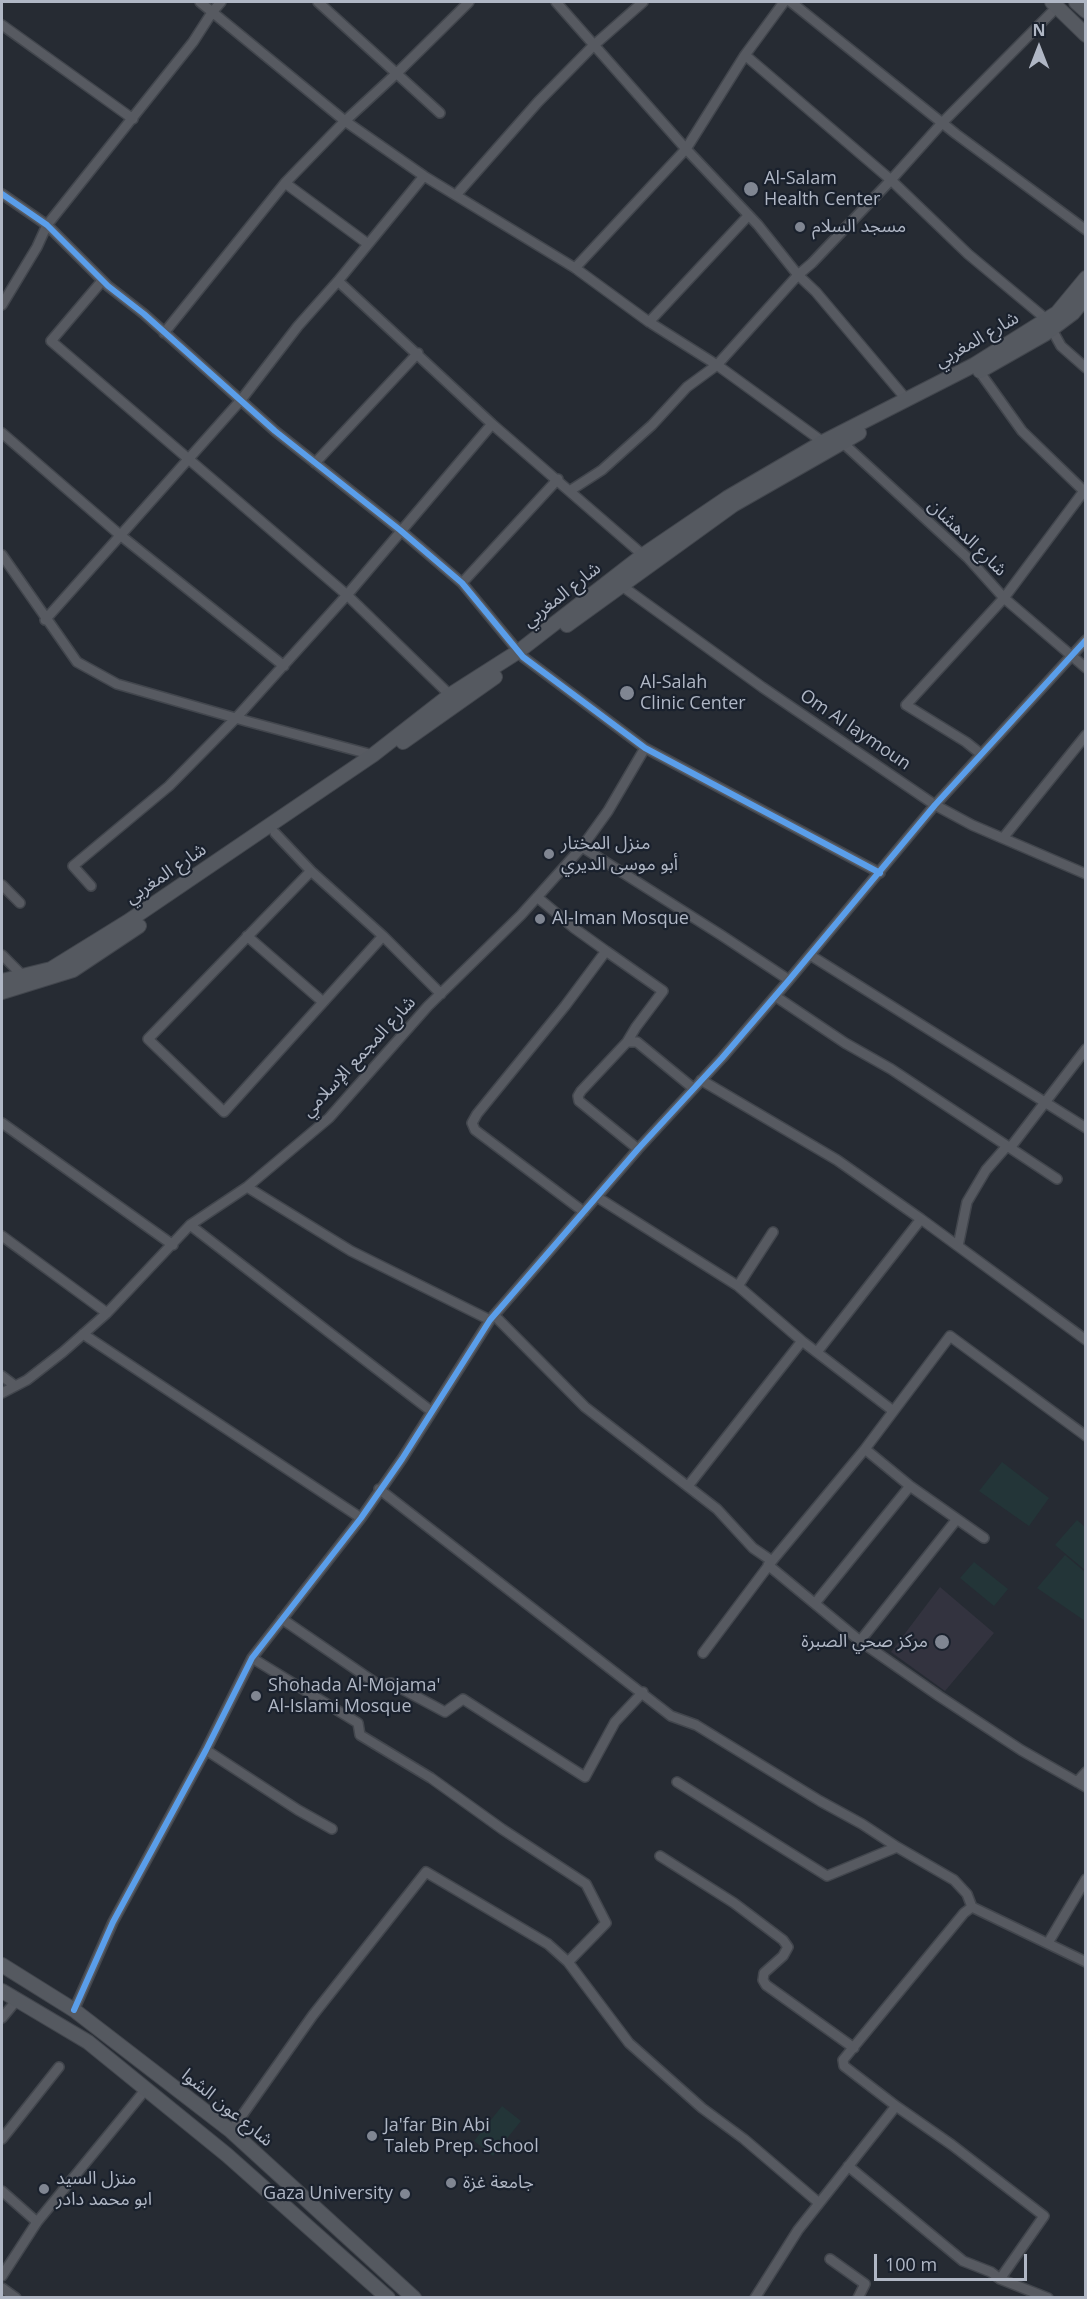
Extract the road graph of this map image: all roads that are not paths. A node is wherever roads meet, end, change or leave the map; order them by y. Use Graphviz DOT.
graph roads {
  1 [pos="200,2"];
  2 [pos="221,2"];
  3 [pos="318,2"];
  4 [pos="470,2"];
  5 [pos="556,2"];
  6 [pos="642,2"];
  7 [pos="784,2"];
  8 [pos="791,2"];
  9 [pos="1076,2"];
  10 [pos="1054,4"];
  11 [pos="213,11"];
  12 [pos="1086,11"];
  13 [pos="2,25"];
  14 [pos="1086,35"];
  15 [pos="593,46"];
  16 [pos="745,55"];
  17 [pos="397,73"];
  18 [pos="440,113"];
  19 [pos="133,118"];
  20 [pos="345,121"];
  21 [pos="942,123"];
  22 [pos="686,149"];
  23 [pos="424,176"];
  24 [pos="891,180"];
  25 [pos="285,183"];
  26 [pos="2,194"];
  27 [pos="456,195"];
  28 [pos="748,216"];
  29 [pos="47,225"];
  30 [pos="1086,230"];
  31 [pos="368,244"];
  32 [pos="575,268"];
  33 [pos="798,275"];
  34 [pos="1086,278"];
  35 [pos="102,281"];
  36 [pos="339,281"];
  37 [pos="1086,297"];
  38 [pos="2,305"];
  39 [pos="649,322"];
  40 [pos="1049,324"];
  41 [pos="164,333"];
  42 [pos="418,353"];
  43 [pos="717,364"];
  44 [pos="1086,368"];
  45 [pos="979,371"];
  46 [pos="241,400"];
  47 [pos="908,400"];
  48 [pos="492,424"];
  49 [pos="2,433"];
  50 [pos="823,442"];
  51 [pos="843,443"];
  52 [pos="189,459"];
  53 [pos="315,463"];
  54 [pos="558,479"];
  55 [pos="571,490"];
  56 [pos="1085,492"];
  57 [pos="400,530"];
  58 [pos="120,535"];
  59 [pos="2,555"];
  60 [pos="643,555"];
  61 [pos="462,583"];
  62 [pos="622,586"];
  63 [pos="347,595"];
  64 [pos="1004,598"];
  65 [pos="45,620"];
  66 [pos="1086,640"];
  67 [pos="521,654"];
  68 [pos="1071,657"];
  69 [pos="284,666"];
  70 [pos="1086,668"];
  71 [pos="450,695"];
  72 [pos="236,718"];
  73 [pos="1086,735"];
  74 [pos="645,748"];
  75 [pos="373,754"];
  76 [pos="981,754"];
  77 [pos="935,805"];
  78 [pos="275,832"];
  79 [pos="1003,838"];
  80 [pos="582,848"];
  81 [pos="311,871"];
  82 [pos="880,873"];
  83 [pos="1086,874"];
  84 [pos="2,885"];
  85 [pos="90,886"];
  86 [pos="537,897"];
  87 [pos="20,903"];
  88 [pos="247,936"];
  89 [pos="383,936"];
  90 [pos="606,951"];
  91 [pos="2,955"];
  92 [pos="810,955"];
  93 [pos="22,975"];
  94 [pos="789,980"];
  95 [pos="2,981"];
  96 [pos="2,992"];
  97 [pos="441,994"];
  98 [pos="775,996"];
  99 [pos="323,1002"];
  100 [pos="627,1042"];
  101 [pos="1086,1049"];
  102 [pos="701,1080"];
  103 [pos="693,1088"];
  104 [pos="1043,1102"];
  105 [pos="2,1123"];
  106 [pos="1086,1128"];
  107 [pos="1009,1147"];
  108 [pos="638,1149"];
  109 [pos="1057,1179"];
  110 [pos="247,1187"];
  111 [pos="597,1197"];
  112 [pos="584,1212"];
  113 [pos="921,1219"];
  114 [pos="190,1225"];
  115 [pos="773,1232"];
  116 [pos="2,1236"];
  117 [pos="173,1245"];
  118 [pos="958,1246"];
  119 [pos="738,1286"];
  120 [pos="107,1313"];
  121 [pos="492,1317"];
  122 [pos="83,1334"];
  123 [pos="1086,1340"];
  124 [pos="802,1341"];
  125 [pos="817,1352"];
  126 [pos="2,1376"];
  127 [pos="14,1385"];
  128 [pos="2,1393"];
  129 [pos="892,1410"];
  130 [pos="430,1411"];
  131 [pos="1086,1436"];
  132 [pos="865,1449"];
  133 [pos="688,1486"];
  134 [pos="910,1486"];
  135 [pos="379,1489"];
  136 [pos="361,1518"];
  137 [pos="957,1519"];
  138 [pos="984,1538"];
  139 [pos="770,1563"];
  140 [pos="816,1602"];
  141 [pos="282,1619"];
  142 [pos="860,1641"];
  143 [pos="703,1653"];
  144 [pos="252,1658"];
  145 [pos="643,1692"];
  146 [pos="206,1750"];
  147 [pos="1086,1772"];
  148 [pos="677,1782"];
  149 [pos="1081,1785"];
  150 [pos="332,1829"];
  151 [pos="897,1847"];
  152 [pos="660,1856"];
  153 [pos="1086,1879"];
  154 [pos="972,1907"];
  155 [pos="1048,1943"];
  156 [pos="568,1962"];
  157 [pos="1086,1962"];
  158 [pos="2,1965"];
  159 [pos="2,1991"];
  160 [pos="16,2001"];
  161 [pos="74,2010"];
  162 [pos="2,2018"];
  163 [pos="854,2048"];
  164 [pos="59,2067"];
  165 [pos="146,2090"];
  166 [pos="896,2106"];
  167 [pos="231,2131"];
  168 [pos="2,2139"];
  169 [pos="848,2166"];
  170 [pos="2,2191"];
  171 [pos="819,2203"];
  172 [pos="38,2222"];
  173 [pos="830,2259"];
  174 [pos="2,2276"];
  175 [pos="1000,2279"];
  176 [pos="2,2288"];
  177 [pos="379,2295"];
  178 [pos="16,2298"];
  179 [pos="414,2298"];
  180 [pos="755,2298"];
  181 [pos="858,2298"];
  182 [pos="1048,2298"];
  1 -- 11 [label="street"];
  2 -- 11 [label="street"];
  3 -- 17 [label="street"];
  4 -- 17 [label="street"];
  5 -- 15 [label="street"];
  6 -- 15 [label="street"];
  7 -- 16 [label="street"];
  8 -- 21 [label="street"];
  9 -- 12 [label="main road"];
  10 -- 14 [label="main road"];
  10 -- 21 [label="street"];
  11 -- 19 [label="street"];
  11 -- 20 [label="street"];
  13 -- 19 [label="street"];
  15 -- 22 [label="street"];
  15 -- 27 [label="street"];
  16 -- 22 [label="street"];
  16 -- 24 [label="street"];
  17 -- 18 [label="street"];
  17 -- 20 [label="street"];
  19 -- 29 [label="street"];
  20 -- 23 [label="street"];
  20 -- 25 [label="street"];
  21 -- 24 [label="street"];
  21 -- 30 [label="street"];
  22 -- 28 [label="street"];
  22 -- 32 [label="street"];
  23 -- 27 [label="street"];
  23 -- 31 [label="street"];
  24 -- 33 [label="street"];
  24 -- 40 [label="street"];
  25 -- 31 [label="street"];
  25 -- 41 [label="street"];
  26 -- 29 [label="street"];
  27 -- 32 [label="street"];
  28 -- 33 [label="street"];
  28 -- 39 [label="street"];
  29 -- 35 [label="street"];
  29 -- 38 [label="street"];
  31 -- 36 [label="street"];
  32 -- 39 [label="street"];
  33 -- 43 [label="street"];
  33 -- 47 [label="street"];
  34 -- 40 [label="main road, شارع المغربي"];
  35 -- 41 [label="street"];
  35 -- 52 [label="street"];
  36 -- 42 [label="street"];
  36 -- 46 [label="street"];
  37 -- 40 [label="main road, شارع المغربي"];
  39 -- 43 [label="street"];
  40 -- 44 [label="street"];
  40 -- 45 [label="main road, شارع المغربي"];
  40 -- 47 [label="main road, شارع المغربي"];
  41 -- 46 [label="street"];
  42 -- 48 [label="street"];
  42 -- 53 [label="street"];
  43 -- 50 [label="street"];
  43 -- 55 [label="street"];
  45 -- 51 [label="main road, شارع المغربي"];
  45 -- 56 [label="street"];
  46 -- 52 [label="street"];
  46 -- 53 [label="street"];
  47 -- 50 [label="main road, شارع المغربي"];
  48 -- 54 [label="street"];
  48 -- 57 [label="street"];
  49 -- 58 [label="street"];
  50 -- 51 [label="street"];
  50 -- 60 [label="main road, شارع المغربي"];
  51 -- 62 [label="main road, شارع المغربي"];
  51 -- 64 [label="street, شارع الدهشان"];
  52 -- 58 [label="street"];
  52 -- 63 [label="street"];
  53 -- 57 [label="street"];
  54 -- 55 [label="street"];
  54 -- 61 [label="street"];
  55 -- 60 [label="street"];
  56 -- 64 [label="street"];
  57 -- 61 [label="street"];
  57 -- 63 [label="street"];
  58 -- 65 [label="street"];
  58 -- 69 [label="street"];
  59 -- 65 [label="street"];
  60 -- 67 [label="main road, شارع المغربي"];
  61 -- 67 [label="street"];
  62 -- 67 [label="main road, شارع المغربي"];
  62 -- 77 [label="street, Om Al laymoun"];
  63 -- 69 [label="street"];
  63 -- 71 [label="street"];
  64 -- 68 [label="street, شارع الدهشان"];
  64 -- 76 [label="street"];
  65 -- 72 [label="street"];
  66 -- 68 [label="street"];
  67 -- 71 [label="main road, شارع المغربي"];
  67 -- 74 [label="street"];
  67 -- 78 [label="main road, شارع المغربي"];
  68 -- 70 [label="street, شارع الدهشان"];
  68 -- 76 [label="street"];
  69 -- 72 [label="street"];
  71 -- 75 [label="main road, شارع المغربي"];
  72 -- 75 [label="street"];
  72 -- 85 [label="street"];
  73 -- 79 [label="street"];
  74 -- 80 [label="street, شارع المجمع الإسلامي"];
  74 -- 82 [label="street"];
  75 -- 93 [label="main road, شارع المغربي"];
  76 -- 77 [label="street"];
  77 -- 79 [label="street, Om Al laymoun"];
  77 -- 82 [label="street"];
  78 -- 81 [label="street"];
  78 -- 96 [label="main road, شارع المغربي"];
  79 -- 83 [label="street, Om Al laymoun"];
  80 -- 86 [label="street, شارع المجمع الإسلامي"];
  80 -- 94 [label="street"];
  81 -- 88 [label="street"];
  81 -- 89 [label="street"];
  82 -- 92 [label="street"];
  84 -- 87 [label="street"];
  86 -- 90 [label="street"];
  86 -- 97 [label="street, شارع المجمع الإسلامي"];
  88 -- 99 [label="street"];
  88 -- 99 [label="street"];
  89 -- 97 [label="street"];
  89 -- 99 [label="street"];
  90 -- 100 [label="street"];
  90 -- 112 [label="street"];
  91 -- 93 [label="street"];
  92 -- 94 [label="street"];
  92 -- 104 [label="street"];
  93 -- 95 [label="main road, شارع المغربي"];
  94 -- 98 [label="street"];
  97 -- 110 [label="street, شارع المجمع الإسلامي"];
  98 -- 102 [label="street"];
  98 -- 107 [label="street"];
  100 -- 103 [label="street"];
  100 -- 108 [label="street"];
  101 -- 104 [label="street"];
  102 -- 103 [label="street"];
  102 -- 113 [label="street"];
  103 -- 108 [label="street"];
  104 -- 106 [label="street"];
  104 -- 107 [label="street"];
  105 -- 117 [label="street"];
  107 -- 109 [label="street"];
  107 -- 118 [label="street"];
  108 -- 111 [label="street"];
  110 -- 114 [label="street, شارع المجمع الإسلامي"];
  110 -- 121 [label="street"];
  111 -- 112 [label="street"];
  111 -- 119 [label="street"];
  112 -- 121 [label="street"];
  113 -- 118 [label="street"];
  113 -- 125 [label="street"];
  114 -- 117 [label="street, شارع المجمع الإسلامي"];
  114 -- 130 [label="street"];
  115 -- 119 [label="street"];
  116 -- 120 [label="street"];
  117 -- 120 [label="street, شارع المجمع الإسلامي"];
  118 -- 123 [label="street"];
  119 -- 124 [label="street"];
  120 -- 122 [label="street, شارع المجمع الإسلامي"];
  121 -- 130 [label="street"];
  121 -- 133 [label="street"];
  122 -- 127 [label="street, شارع المجمع الإسلامي"];
  122 -- 136 [label="street"];
  124 -- 125 [label="street"];
  124 -- 133 [label="street"];
  125 -- 129 [label="street"];
  126 -- 127 [label="street"];
  127 -- 128 [label="street, شارع المجمع الإسلامي"];
  129 -- 131 [label="street"];
  129 -- 132 [label="street"];
  130 -- 135 [label="street"];
  132 -- 134 [label="street"];
  132 -- 139 [label="street"];
  133 -- 139 [label="street"];
  134 -- 137 [label="street"];
  134 -- 140 [label="street"];
  135 -- 136 [label="street"];
  135 -- 145 [label="street"];
  136 -- 141 [label="street"];
  137 -- 138 [label="street"];
  137 -- 142 [label="street"];
  139 -- 140 [label="street"];
  139 -- 143 [label="street"];
  140 -- 142 [label="street"];
  141 -- 144 [label="street"];
  141 -- 145 [label="street"];
  142 -- 149 [label="street"];
  144 -- 146 [label="street"];
  144 -- 156 [label="street"];
  145 -- 151 [label="street"];
  146 -- 150 [label="street"];
  146 -- 161 [label="street"];
  147 -- 149 [label="street"];
  148 -- 151 [label="street"];
  151 -- 154 [label="street"];
  152 -- 163 [label="street"];
  153 -- 155 [label="street"];
  154 -- 155 [label="street"];
  154 -- 163 [label="street"];
  155 -- 157 [label="street"];
  156 -- 167 [label="street"];
  156 -- 171 [label="street"];
  158 -- 161 [label="main road, شارع عون الشوا"];
  159 -- 160 [label="main road, شارع عون الشوا"];
  160 -- 162 [label="street"];
  160 -- 165 [label="main road, شارع عون الشوا"];
  161 -- 167 [label="main road, شارع عون الشوا"];
  163 -- 166 [label="street"];
  164 -- 168 [label="street"];
  165 -- 172 [label="street"];
  165 -- 177 [label="main road, شارع عون الشوا"];
  166 -- 169 [label="street"];
  166 -- 175 [label="street"];
  167 -- 179 [label="main road, شارع عون الشوا"];
  169 -- 171 [label="street"];
  169 -- 175 [label="street"];
  170 -- 172 [label="street"];
  171 -- 180 [label="street"];
  172 -- 174 [label="street"];
  173 -- 181 [label="street"];
  175 -- 182 [label="street"];
  176 -- 178 [label="street"];
}
